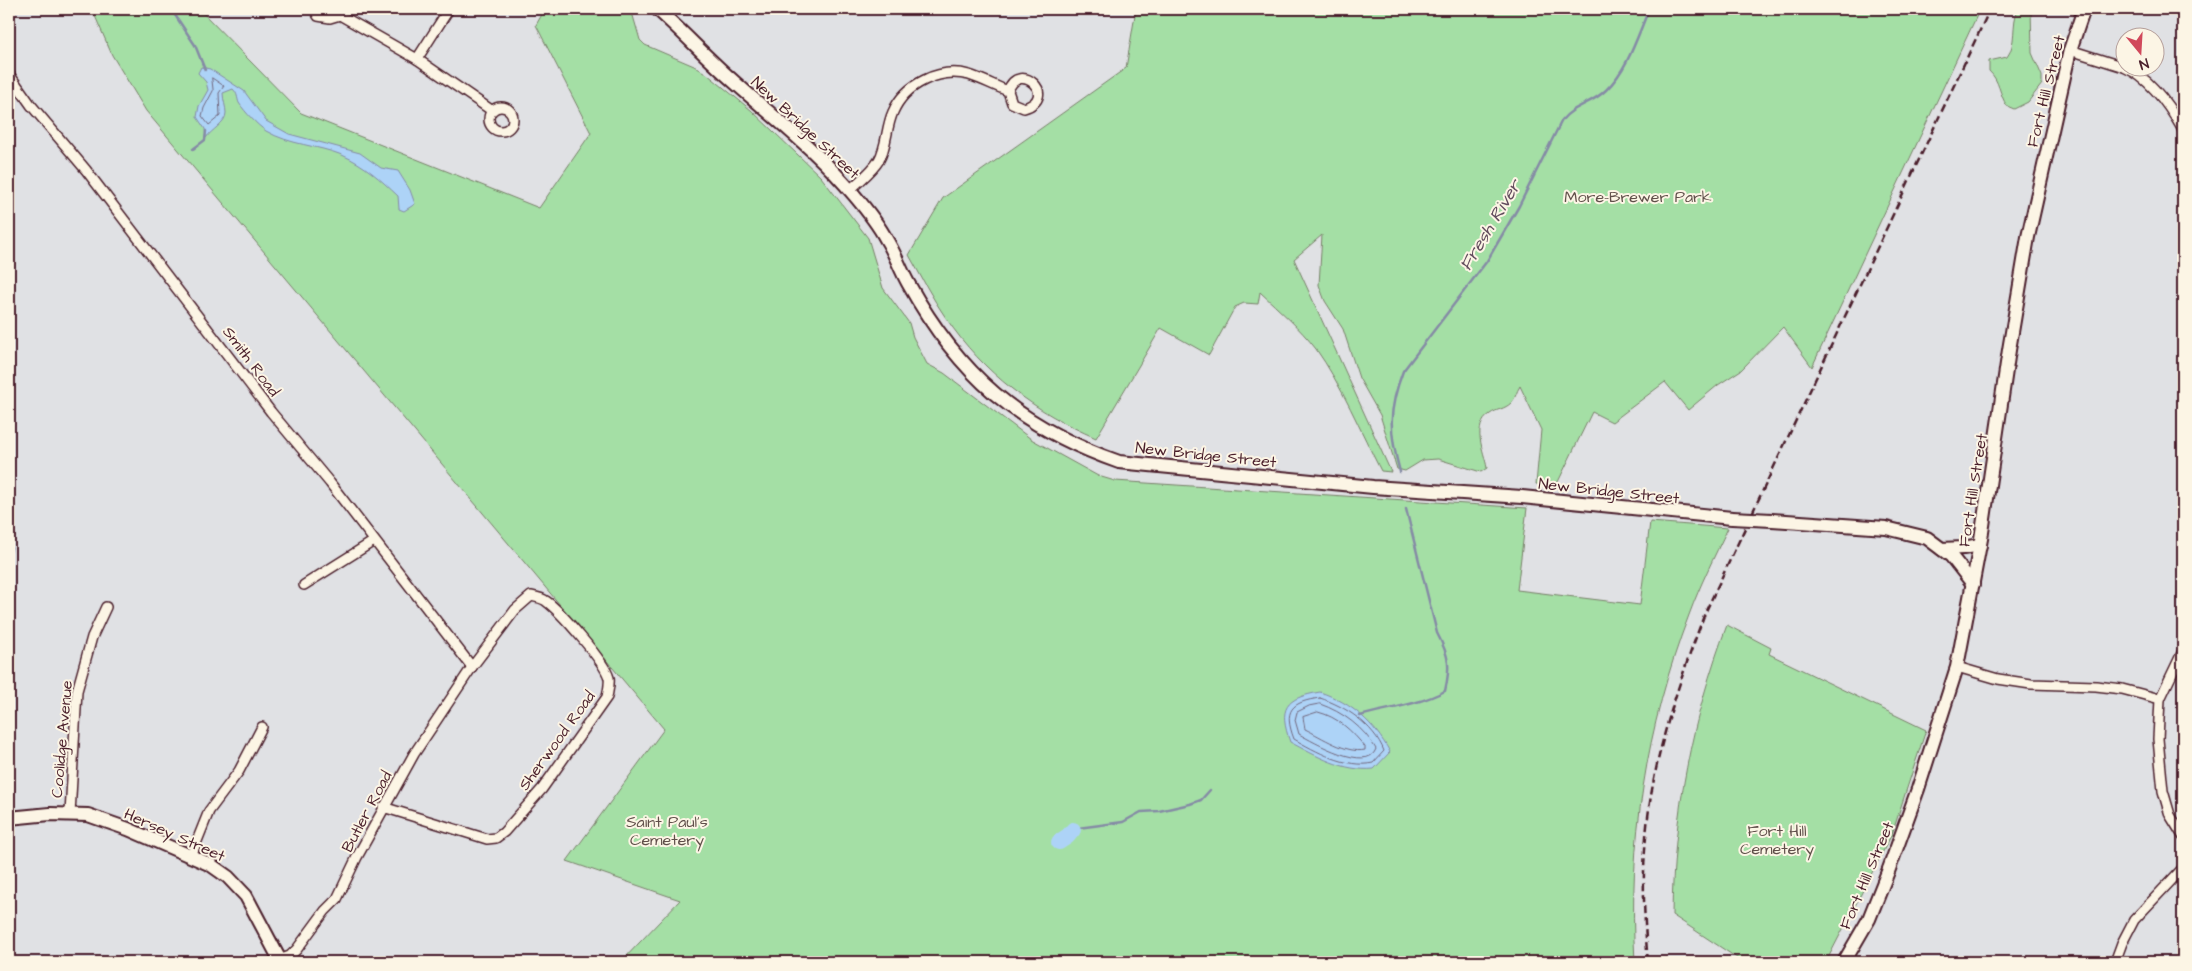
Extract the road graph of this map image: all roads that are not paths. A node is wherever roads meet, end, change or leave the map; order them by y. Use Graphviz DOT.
graph roads {
  1 [pos="315,9"];
  2 [pos="450,9"];
  3 [pos="657,9"];
  4 [pos="2084,9"];
  5 [pos="340,12"];
  6 [pos="2070,50"];
  7 [pos="417,59"];
  8 [pos="2114,64"];
  9 [pos="9,74"];
  10 [pos="2141,78"];
  11 [pos="1008,91"];
  12 [pos="492,110"];
  13 [pos="2183,130"];
  14 [pos="850,190"];
  15 [pos="374,540"];
  16 [pos="1980,545"];
  17 [pos="1942,549"];
  18 [pos="1973,584"];
  19 [pos="304,585"];
  20 [pos="106,607"];
  21 [pos="2183,651"];
  22 [pos="472,667"];
  23 [pos="1957,667"];
  24 [pos="2160,699"];
  25 [pos="262,727"];
  26 [pos="383,807"];
  27 [pos="70,814"];
  28 [pos="9,818"];
  29 [pos="2183,836"];
  30 [pos="191,856"];
  31 [pos="2183,868"];
  32 [pos="280,961"];
  33 [pos="1844,962"];
  34 [pos="2115,962"];
  1 -- 5 [label="street"];
  2 -- 7 [label="street"];
  3 -- 14 [label="street, New Bridge Street"];
  4 -- 6 [label="street, Fort Hill Street"];
  5 -- 7 [label="street"];
  6 -- 8 [label="street"];
  6 -- 16 [label="street, Fort Hill Street"];
  7 -- 12 [label="street"];
  9 -- 15 [label="street, Smith Road"];
  10 -- 13 [label="street"];
  11 -- 14 [label="street"];
  14 -- 17 [label="street, New Bridge Street, bridge"];
  15 -- 19 [label="street"];
  15 -- 22 [label="street, Smith Road"];
  16 -- 17 [label="street"];
  16 -- 18 [label="street, Fort Hill Street"];
  17 -- 18 [label="street, New Bridge Street"];
  18 -- 23 [label="street, Fort Hill Street"];
  20 -- 27 [label="street, Coolidge Avenue"];
  21 -- 24 [label="street"];
  22 -- 26 [label="street, Butler Road"];
  22 -- 26 [label="street, Sherwood Road"];
  23 -- 24 [label="street"];
  23 -- 33 [label="street, Fort Hill Street"];
  24 -- 29 [label="street"];
  25 -- 30 [label="street"];
  26 -- 32 [label="street, Butler Road"];
  27 -- 28 [label="street, Hersey Street"];
  27 -- 30 [label="street, Hersey Street"];
  30 -- 32 [label="street, Hersey Street"];
  31 -- 34 [label="street"];
}
